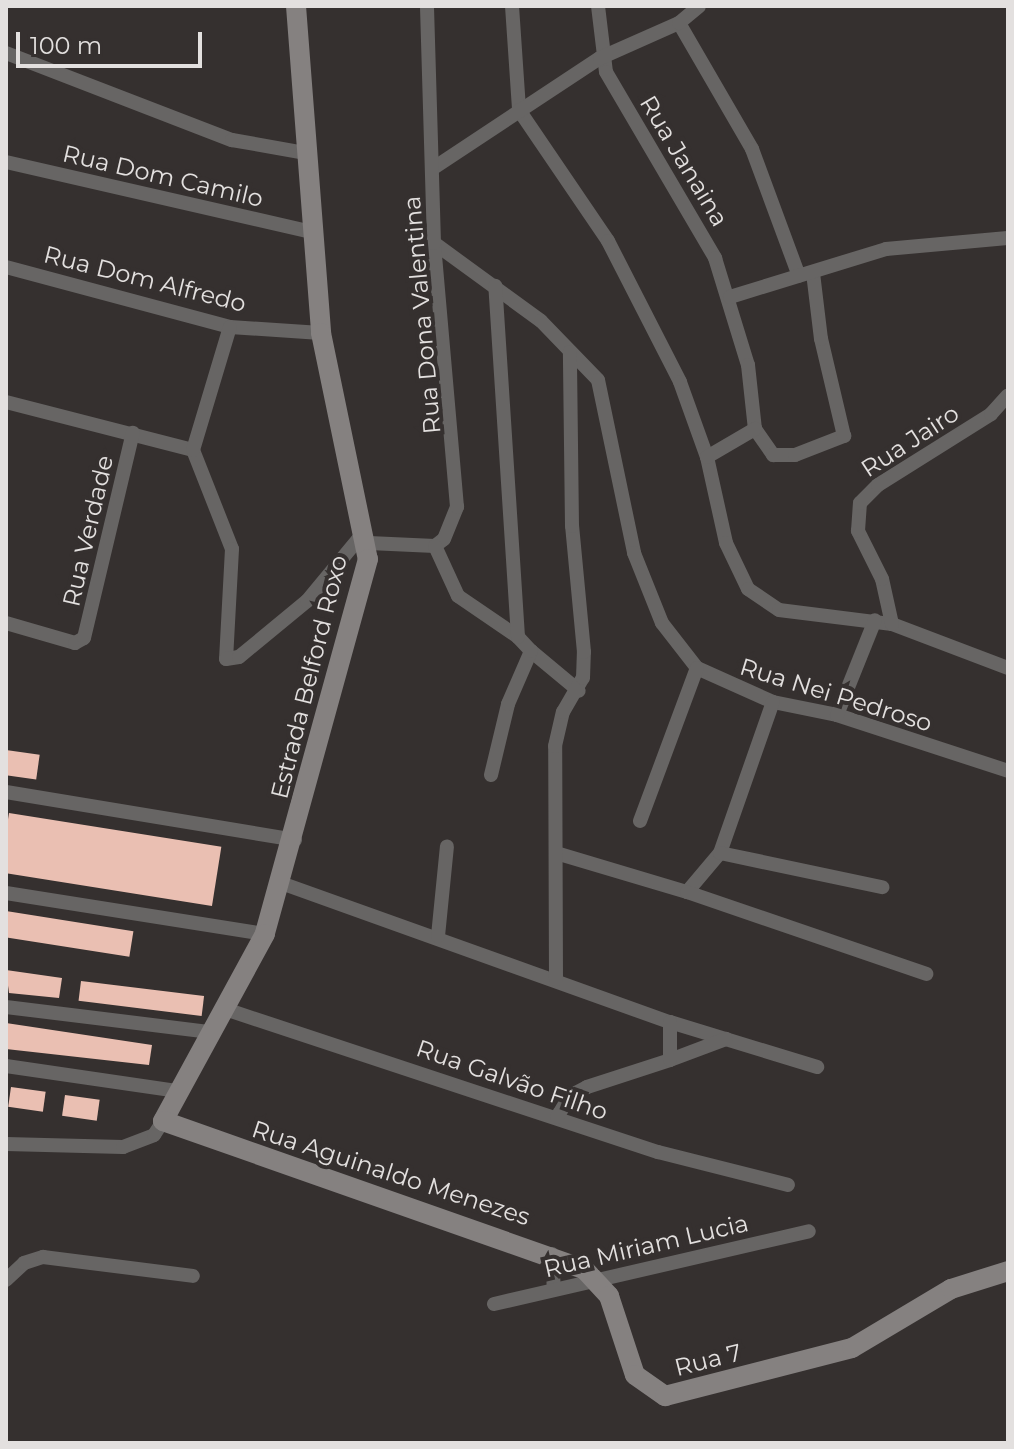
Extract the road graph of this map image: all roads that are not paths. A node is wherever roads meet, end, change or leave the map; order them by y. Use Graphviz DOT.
graph roads {
  1 [pos="296,6"];
  2 [pos="427,6"];
  3 [pos="512,6"];
  4 [pos="598,6"];
  5 [pos="699,6"];
  6 [pos="679,23"];
  7 [pos="6,53"];
  8 [pos="600,58"];
  9 [pos="519,110"];
  10 [pos="306,153"];
  11 [pos="6,162"];
  12 [pos="432,169"];
  13 [pos="311,232"];
  14 [pos="1008,238"];
  15 [pos="434,243"];
  16 [pos="6,267"];
  17 [pos="806,274"];
  18 [pos="495,286"];
  19 [pos="730,297"];
  20 [pos="230,327"];
  21 [pos="321,333"];
  22 [pos="570,352"];
  23 [pos="1008,395"];
  24 [pos="6,402"];
  25 [pos="755,429"];
  26 [pos="133,433"];
  27 [pos="193,450"];
  28 [pos="707,457"];
  29 [pos="367,536"];
  30 [pos="435,546"];
  31 [pos="875,620"];
  32 [pos="6,623"];
  33 [pos="892,624"];
  34 [pos="518,637"];
  35 [pos="531,651"];
  36 [pos="697,668"];
  37 [pos="1008,668"];
  38 [pos="579,691"];
  39 [pos="773,702"];
  40 [pos="837,715"];
  41 [pos="1008,771"];
  42 [pos="491,775"];
  43 [pos="6,792"];
  44 [pos="640,821"];
  45 [pos="295,840"];
  46 [pos="447,846"];
  47 [pos="556,853"];
  48 [pos="720,853"];
  49 [pos="281,883"];
  50 [pos="882,887"];
  51 [pos="687,892"];
  52 [pos="6,893"];
  53 [pos="265,934"];
  54 [pos="438,936"];
  55 [pos="926,974"];
  56 [pos="556,979"];
  57 [pos="6,1007"];
  58 [pos="225,1009"];
  59 [pos="670,1022"];
  60 [pos="210,1032"];
  61 [pos="726,1039"];
  62 [pos="670,1060"];
  63 [pos="6,1066"];
  64 [pos="817,1067"];
  65 [pos="178,1091"];
  66 [pos="557,1117"];
  67 [pos="163,1121"];
  68 [pos="6,1144"];
  69 [pos="788,1185"];
  70 [pos="809,1231"];
  71 [pos="552,1254"];
  72 [pos="1008,1271"];
  73 [pos="193,1276"];
  74 [pos="6,1280"];
  75 [pos="599,1281"];
  76 [pos="554,1289"];
  77 [pos="494,1304"];
  1 -- 10 [label="street, Estrada Belford Roxo"];
  2 -- 12 [label="street, Rua Dona Valentina"];
  3 -- 9 [label="street"];
  4 -- 8 [label="street"];
  5 -- 6 [label="street"];
  6 -- 8 [label="street"];
  6 -- 17 [label="street"];
  7 -- 10 [label="street"];
  8 -- 9 [label="street"];
  8 -- 19 [label="street, Rua Janaina"];
  9 -- 12 [label="street"];
  9 -- 28 [label="street"];
  10 -- 13 [label="street, Estrada Belford Roxo"];
  11 -- 13 [label="street, Rua Dom Camilo"];
  12 -- 15 [label="street, Rua Dona Valentina"];
  13 -- 21 [label="street, Estrada Belford Roxo"];
  14 -- 17 [label="street"];
  15 -- 18 [label="street, Rua Nei Pedroso"];
  15 -- 30 [label="street, Rua Dona Valentina"];
  16 -- 20 [label="street, Rua Dom Alfredo"];
  17 -- 19 [label="street"];
  17 -- 25 [label="street"];
  18 -- 22 [label="street, Rua Nei Pedroso"];
  18 -- 34 [label="street"];
  19 -- 25 [label="street, Rua Janaina"];
  20 -- 21 [label="street, Rua Dom Alfredo"];
  20 -- 27 [label="street"];
  21 -- 29 [label="street, Estrada Belford Roxo"];
  22 -- 36 [label="street, Rua Nei Pedroso"];
  22 -- 38 [label="street"];
  23 -- 33 [label="street, Rua Jairo"];
  24 -- 26 [label="street"];
  25 -- 28 [label="street"];
  26 -- 27 [label="street"];
  26 -- 32 [label="street, Rua Verdade"];
  27 -- 29 [label="street"];
  28 -- 31 [label="street"];
  29 -- 30 [label="street"];
  29 -- 45 [label="street, Estrada Belford Roxo"];
  30 -- 34 [label="street"];
  31 -- 33 [label="street"];
  31 -- 40 [label="street"];
  33 -- 37 [label="street"];
  34 -- 35 [label="street"];
  35 -- 38 [label="street"];
  35 -- 42 [label="street"];
  36 -- 39 [label="street, Rua Nei Pedroso"];
  36 -- 44 [label="street"];
  38 -- 47 [label="street"];
  39 -- 40 [label="street, Rua Nei Pedroso"];
  39 -- 48 [label="street"];
  40 -- 41 [label="street, Rua Nei Pedroso"];
  43 -- 45 [label="street"];
  45 -- 49 [label="street, Estrada Belford Roxo"];
  46 -- 54 [label="street"];
  47 -- 51 [label="street"];
  47 -- 56 [label="street"];
  48 -- 50 [label="street"];
  48 -- 51 [label="street"];
  49 -- 53 [label="street, Estrada Belford Roxo"];
  49 -- 54 [label="street"];
  51 -- 55 [label="street"];
  52 -- 53 [label="street"];
  53 -- 58 [label="street, Estrada Belford Roxo"];
  54 -- 56 [label="street"];
  56 -- 59 [label="street"];
  57 -- 60 [label="street"];
  58 -- 60 [label="street, Estrada Belford Roxo"];
  58 -- 66 [label="street, Rua Galvão Filho"];
  59 -- 61 [label="street"];
  59 -- 62 [label="street"];
  60 -- 65 [label="street, Estrada Belford Roxo"];
  61 -- 62 [label="street"];
  61 -- 64 [label="street"];
  62 -- 66 [label="street"];
  63 -- 65 [label="street"];
  65 -- 67 [label="street, Estrada Belford Roxo"];
  66 -- 69 [label="street, Rua Galvão Filho"];
  67 -- 68 [label="street, Estrada Belford Roxo"];
  67 -- 71 [label="street, Rua Aguinaldo Menezes"];
  70 -- 75 [label="street, Rua Miriam Lucia"];
  71 -- 75 [label="street, Rua Aguinaldo Menezes"];
  71 -- 76 [label="street"];
  72 -- 75 [label="street, Rua 7"];
  73 -- 74 [label="street"];
  75 -- 76 [label="street, Rua Miriam Lucia"];
  76 -- 77 [label="street, Rua Miriam Lucia"];
}
